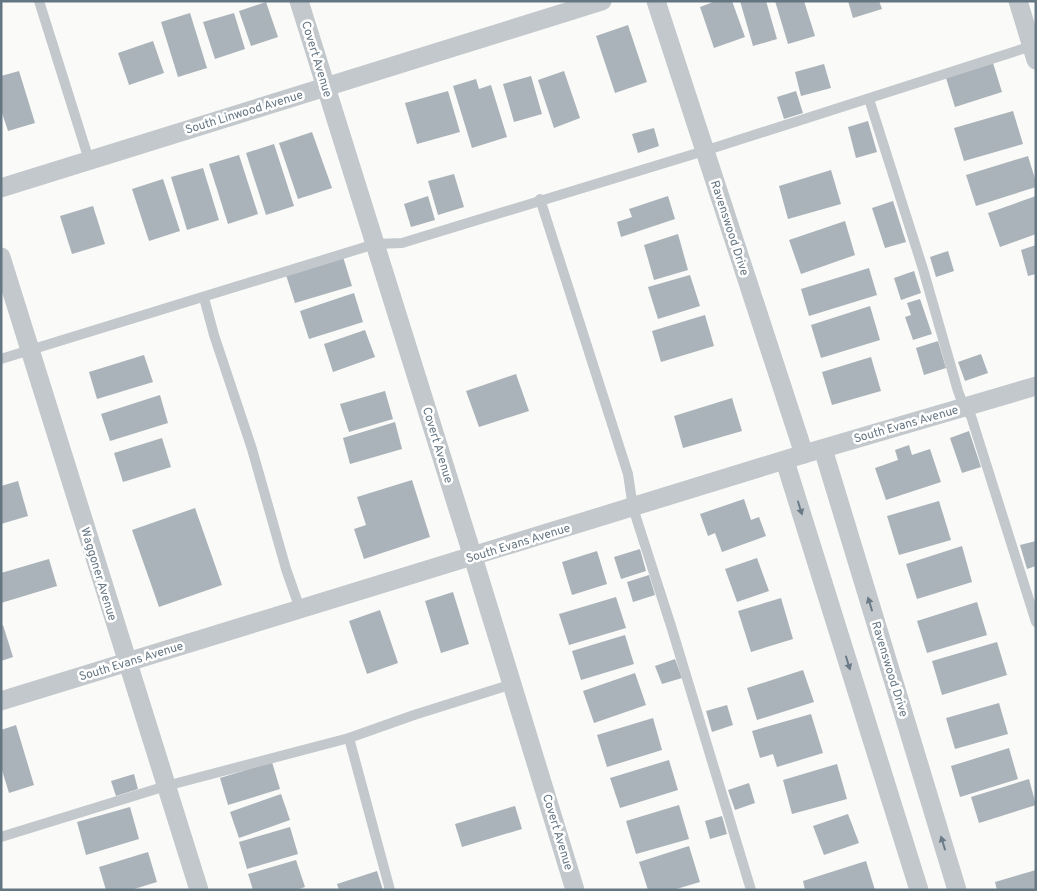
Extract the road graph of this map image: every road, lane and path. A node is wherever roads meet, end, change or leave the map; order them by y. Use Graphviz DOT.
graph roads {
  1 [pos="39,1"];
  2 [pos="299,1"];
  3 [pos="602,1"];
  4 [pos="656,1"];
  5 [pos="1018,1"];
  6 [pos="1034,53"];
  7 [pos="326,88"];
  8 [pos="869,99"];
  9 [pos="704,151"];
  10 [pos="89,160"];
  11 [pos="1,188"];
  12 [pos="540,199"];
  13 [pos="375,244"];
  14 [pos="1,257"];
  15 [pos="204,298"];
  16 [pos="30,350"];
  17 [pos="1,359"];
  18 [pos="1036,386"];
  19 [pos="964,407"];
  20 [pos="823,449"];
  21 [pos="804,454"];
  22 [pos="785,461"];
  23 [pos="633,508"];
  24 [pos="474,557"];
  25 [pos="300,609"];
  26 [pos="1036,622"];
  27 [pos="127,663"];
  28 [pos="512,684"];
  29 [pos="1,701"];
  30 [pos="349,738"];
  31 [pos="166,786"];
  32 [pos="1,837"];
  33 [pos="569,888"];
  34 [pos="199,890"];
  35 [pos="390,890"];
  36 [pos="751,890"];
  37 [pos="919,890"];
  38 [pos="957,890"];
  1 -- 10 [label="lane"];
  2 -- 7 [label="street, Covert Avenue"];
  3 -- 7 [label="street, South Linwood Avenue"];
  4 -- 9 [label="street, Ravenswood Drive"];
  5 -- 6 [label="street"];
  6 -- 8 [label="lane"];
  7 -- 10 [label="street, South Linwood Avenue"];
  7 -- 13 [label="street, Covert Avenue"];
  8 -- 9 [label="lane"];
  8 -- 19 [label="lane"];
  9 -- 12 [label="lane"];
  9 -- 21 [label="street, Ravenswood Drive"];
  10 -- 11 [label="street, South Linwood Avenue"];
  12 -- 13 [label="lane"];
  12 -- 23 [label="lane"];
  13 -- 15 [label="lane"];
  13 -- 24 [label="street, Covert Avenue"];
  14 -- 16 [label="street, Waggoner Avenue"];
  15 -- 16 [label="lane"];
  15 -- 25 [label="lane"];
  16 -- 17 [label="lane"];
  16 -- 27 [label="street, Waggoner Avenue"];
  18 -- 19 [label="street, South Evans Avenue"];
  19 -- 20 [label="street, South Evans Avenue"];
  19 -- 26 [label="lane"];
  20 -- 21 [label="street, South Evans Avenue"];
  38 -- 20 [label="street, Ravenswood Drive, one-way"];
  21 -- 22 [label="street, South Evans Avenue"];
  22 -- 23 [label="street, South Evans Avenue"];
  22 -- 37 [label="street, one-way"];
  23 -- 24 [label="street, South Evans Avenue"];
  23 -- 36 [label="lane"];
  24 -- 25 [label="street, South Evans Avenue"];
  24 -- 28 [label="street, Covert Avenue"];
  25 -- 27 [label="street, South Evans Avenue"];
  27 -- 29 [label="street, South Evans Avenue"];
  27 -- 31 [label="street, Waggoner Avenue"];
  28 -- 30 [label="lane"];
  28 -- 33 [label="street, Covert Avenue"];
  30 -- 31 [label="lane"];
  30 -- 35 [label="lane"];
  31 -- 32 [label="lane"];
  31 -- 34 [label="street, Waggoner Avenue"];
}
